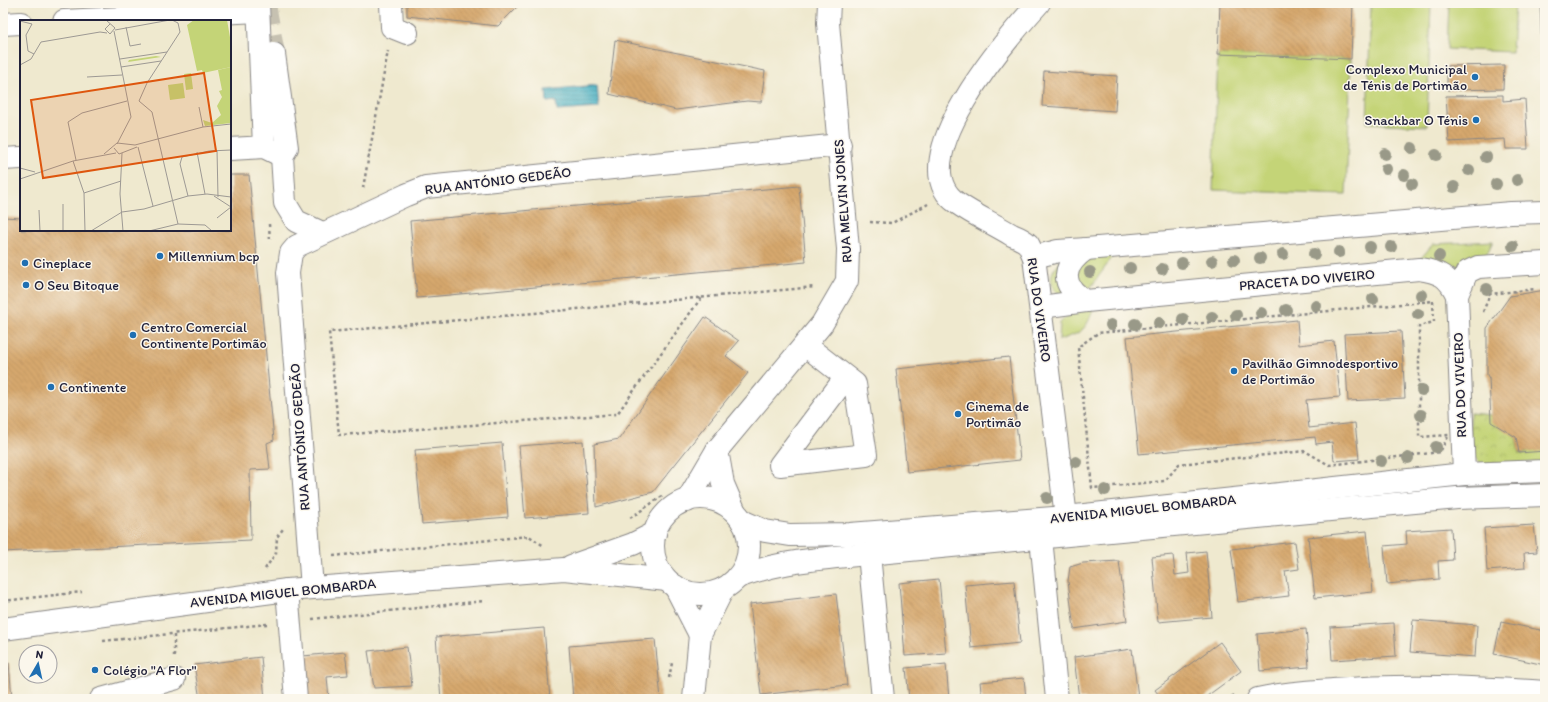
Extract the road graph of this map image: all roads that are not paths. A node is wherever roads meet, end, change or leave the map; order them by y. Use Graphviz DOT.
graph roads {
  1 [pos="391,3"];
  2 [pos="829,3"];
  3 [pos="1039,3"];
  4 [pos="258,7"];
  5 [pos="78,20"];
  6 [pos="20,23"];
  7 [pos="3,24"];
  8 [pos="400,30"];
  9 [pos="274,54"];
  10 [pos="840,145"];
  11 [pos="231,149"];
  12 [pos="273,152"];
  13 [pos="20,158"];
  14 [pos="3,159"];
  15 [pos="1545,212"];
  16 [pos="322,233"];
  17 [pos="1086,248"];
  18 [pos="1034,257"];
  19 [pos="1545,263"];
  20 [pos="1457,296"];
  21 [pos="1086,300"];
  22 [pos="1041,307"];
  23 [pos="805,345"];
  24 [pos="846,377"];
  25 [pos="717,450"];
  26 [pos="1545,471"];
  27 [pos="1464,474"];
  28 [pos="1545,487"];
  29 [pos="1545,495"];
  30 [pos="677,497"];
  31 [pos="1468,498"];
  32 [pos="739,517"];
  33 [pos="1066,517"];
  34 [pos="655,533"];
  35 [pos="1041,538"];
  36 [pos="870,554"];
  37 [pos="564,569"];
  38 [pos="671,583"];
  39 [pos="731,583"];
  40 [pos="312,588"];
  41 [pos="287,590"];
  42 [pos="3,629"];
  43 [pos="700,635"];
  44 [pos="174,679"];
  45 [pos="1545,692"];
  46 [pos="1378,693"];
  47 [pos="101,699"];
  48 [pos="296,699"];
  49 [pos="694,699"];
  50 [pos="883,699"];
  51 [pos="1057,699"];
  52 [pos="1258,699"];
  1 -- 8 [label="street"];
  2 -- 10 [label="street, RUA MELVIN JONES"];
  3 -- 18 [label="street, RUA DO VIVEIRO"];
  4 -- 5 [label="street"];
  4 -- 12 [label="street"];
  6 -- 7 [label="street"];
  9 -- 12 [label="street"];
  10 -- 16 [label="street, RUA ANTÓNIO GEDEÃO"];
  10 -- 23 [label="street, RUA MELVIN JONES"];
  11 -- 12 [label="street"];
  12 -- 16 [label="street"];
  13 -- 14 [label="street"];
  15 -- 17 [label="street"];
  16 -- 40 [label="street, RUA ANTÓNIO GEDEÃO"];
  17 -- 18 [label="street"];
  17 -- 21 [label="street"];
  18 -- 22 [label="street, RUA DO VIVEIRO"];
  19 -- 20 [label="street"];
  20 -- 21 [label="street, PRACETA DO VIVEIRO"];
  20 -- 27 [label="street, RUA DO VIVEIRO"];
  21 -- 22 [label="street, PRACETA DO VIVEIRO"];
  22 -- 33 [label="street, RUA DO VIVEIRO"];
  23 -- 24 [label="street"];
  23 -- 25 [label="street, RUA MELVIN JONES"];
  24 -- 24 [label="street"];
  25 -- 30 [label="street, RUA MELVIN JONES"];
  25 -- 32 [label="street"];
  26 -- 27 [label="street, AVENIDA MIGUEL BOMBARDA"];
  27 -- 33 [label="street, AVENIDA MIGUEL BOMBARDA"];
  28 -- 31 [label="street, AVENIDA MIGUEL BOMBARDA"];
  29 -- 31 [label="street, AVENIDA MIGUEL BOMBARDA"];
  30 -- 32 [label="street"];
  30 -- 34 [label="street"];
  31 -- 35 [label="street, AVENIDA MIGUEL BOMBARDA"];
  32 -- 33 [label="street, AVENIDA MIGUEL BOMBARDA"];
  32 -- 39 [label="street"];
  33 -- 35 [label="street"];
  34 -- 37 [label="street, AVENIDA MIGUEL BOMBARDA"];
  34 -- 38 [label="street"];
  35 -- 36 [label="street, AVENIDA MIGUEL BOMBARDA"];
  35 -- 51 [label="street"];
  36 -- 39 [label="street, AVENIDA MIGUEL BOMBARDA"];
  36 -- 50 [label="street"];
  37 -- 38 [label="street, AVENIDA MIGUEL BOMBARDA"];
  37 -- 40 [label="street, AVENIDA MIGUEL BOMBARDA"];
  38 -- 39 [label="street"];
  38 -- 43 [label="street"];
  39 -- 43 [label="street"];
  40 -- 41 [label="street, AVENIDA MIGUEL BOMBARDA"];
  41 -- 42 [label="street, AVENIDA MIGUEL BOMBARDA"];
  41 -- 48 [label="street"];
  43 -- 49 [label="street"];
  44 -- 47 [label="street"];
  45 -- 46 [label="street"];
  46 -- 52 [label="street"];
}
